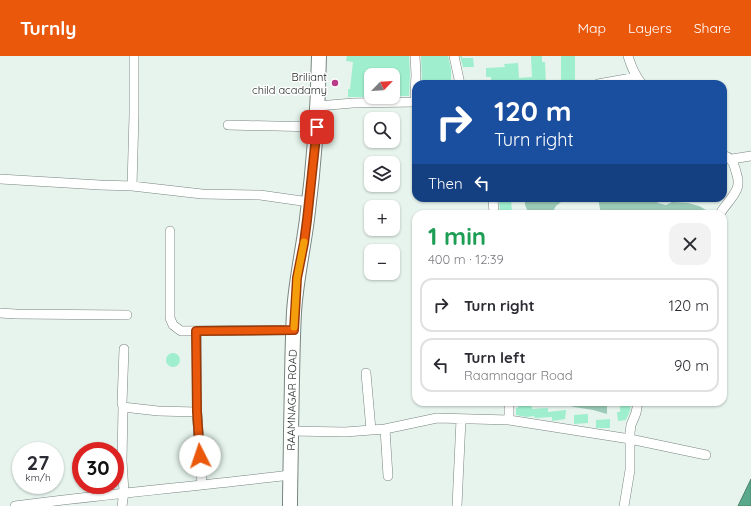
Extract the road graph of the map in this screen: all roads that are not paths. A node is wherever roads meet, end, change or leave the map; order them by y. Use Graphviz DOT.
graph roads {
  1 [pos="134,56"];
  2 [pos="319,56"];
  3 [pos="415,56"];
  4 [pos="454,56"];
  5 [pos="628,56"];
  6 [pos="416,80"];
  7 [pos="459,80"];
  8 [pos="638,80"];
  9 [pos="412,102"];
  10 [pos="318,106"];
  11 [pos="228,125"];
  12 [pos="317,127"];
  13 [pos="727,156"];
  14 [pos="751,156"];
  15 [pos="732,159"];
  16 [pos="0,179"];
  17 [pos="132,186"];
  18 [pos="309,202"];
  19 [pos="723,210"];
  20 [pos="170,231"];
  21 [pos="0,313"];
  22 [pos="127,315"];
  23 [pos="294,330"];
  24 [pos="196,331"];
  25 [pos="124,349"];
  26 [pos="366,373"];
  27 [pos="509,406"];
  28 [pos="637,406"];
  29 [pos="123,407"];
  30 [pos="197,412"];
  31 [pos="461,419"];
  32 [pos="509,420"];
  33 [pos="385,429"];
  34 [pos="371,430"];
  35 [pos="291,431"];
  36 [pos="630,439"];
  37 [pos="122,442"];
  38 [pos="706,455"];
  39 [pos="290,475"];
  40 [pos="388,476"];
  41 [pos="202,485"];
  42 [pos="124,492"];
  43 [pos="108,494"];
  44 [pos="124,494"];
  45 [pos="15,506"];
  46 [pos="122,506"];
  47 [pos="290,506"];
  48 [pos="457,506"];
  49 [pos="624,506"];
  1 -- 17 [label="street"];
  2 -- 10 [label="highway, RAAMNAGAR ROAD"];
  3 -- 6 [label="street"];
  4 -- 7 [label="street"];
  5 -- 8 [label="street"];
  9 -- 10 [label="street"];
  10 -- 12 [label="highway, RAAMNAGAR ROAD"];
  11 -- 12 [label="street"];
  12 -- 18 [label="highway, RAAMNAGAR ROAD"];
  13 -- 15 [label="street"];
  14 -- 15 [label="street"];
  15 -- 19 [label="street"];
  16 -- 17 [label="street"];
  17 -- 18 [label="street"];
  18 -- 23 [label="highway, RAAMNAGAR ROAD"];
  20 -- 24 [label="street"];
  21 -- 22 [label="street"];
  23 -- 24 [label="street"];
  23 -- 35 [label="highway, RAAMNAGAR ROAD"];
  24 -- 30 [label="street"];
  25 -- 29 [label="street"];
  26 -- 34 [label="street"];
  27 -- 32 [label="street"];
  28 -- 36 [label="street"];
  29 -- 30 [label="street"];
  29 -- 37 [label="street"];
  30 -- 41 [label="street"];
  31 -- 32 [label="street"];
  31 -- 33 [label="street"];
  31 -- 48 [label="street"];
  32 -- 36 [label="street"];
  33 -- 34 [label="street"];
  33 -- 40 [label="street"];
  34 -- 35 [label="street"];
  35 -- 39 [label="highway, RAAMNAGAR ROAD"];
  36 -- 38 [label="street"];
  36 -- 49 [label="street"];
  39 -- 41 [label="street"];
  39 -- 47 [label="highway, RAAMNAGAR ROAD"];
  41 -- 42 [label="street"];
  43 -- 45 [label="street"];
  44 -- 46 [label="street"];
}
